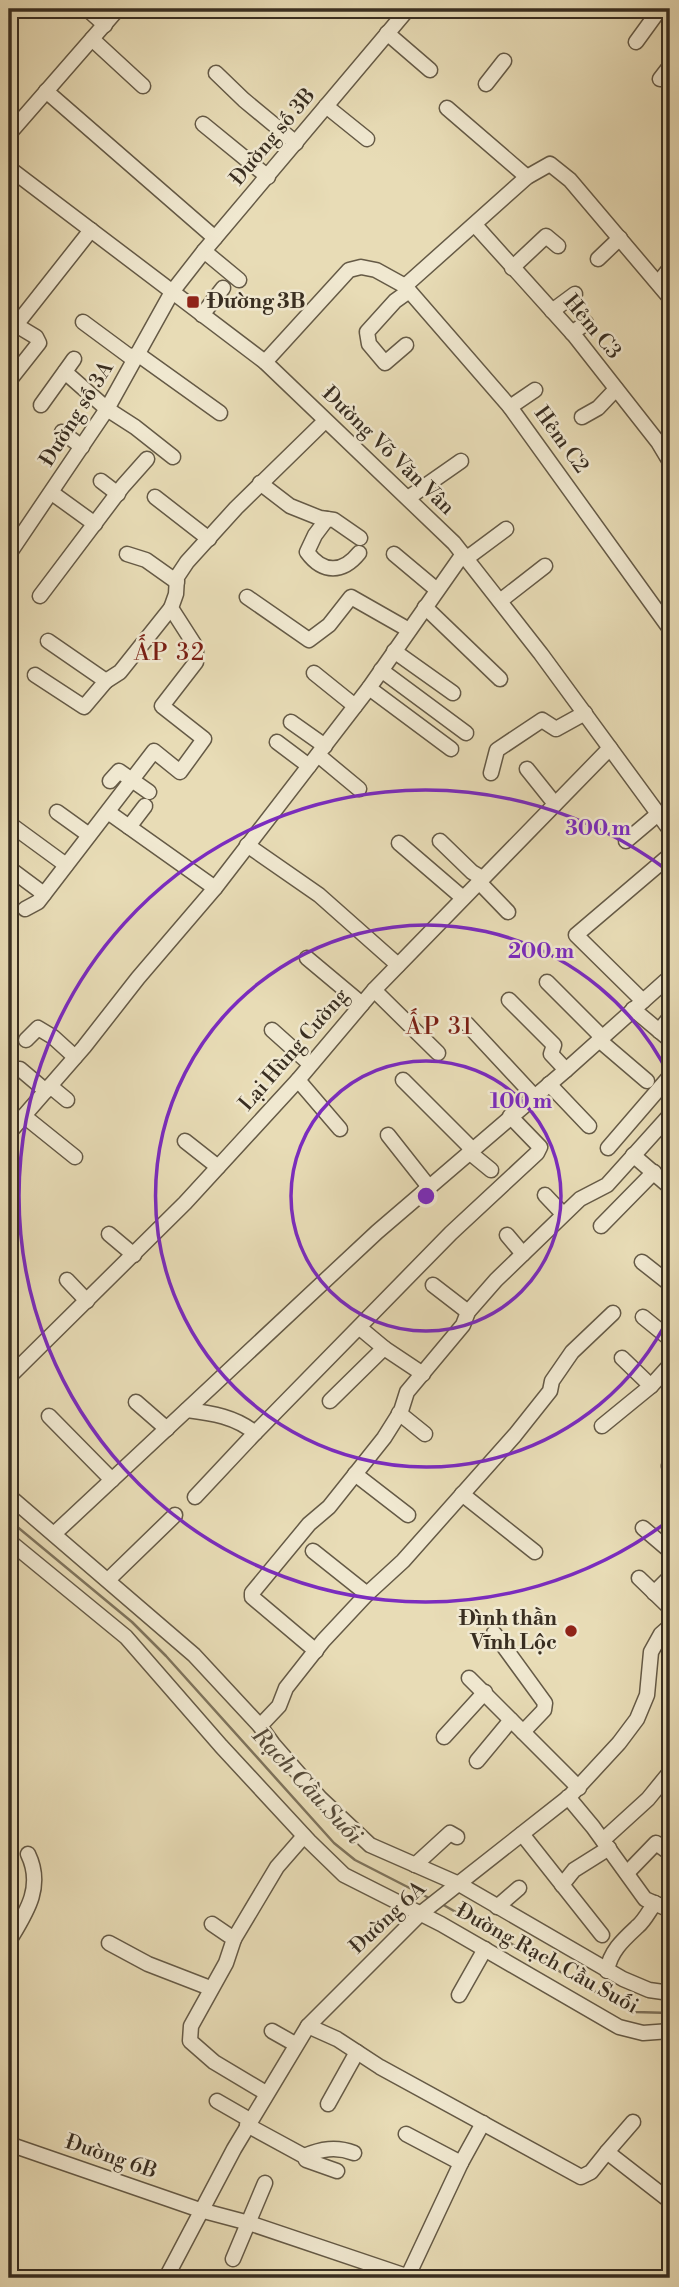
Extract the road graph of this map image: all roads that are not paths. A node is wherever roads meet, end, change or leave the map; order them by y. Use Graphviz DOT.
graph roads {
  1 [pos="87,9"];
  2 [pos="118,9"];
  3 [pos="408,9"];
  4 [pos="660,9"];
  5 [pos="105,25"];
  6 [pos="390,29"];
  7 [pos="92,39"];
  8 [pos="636,42"];
  9 [pos="504,61"];
  10 [pos="670,66"];
  11 [pos="430,70"];
  12 [pos="216,73"];
  13 [pos="660,79"];
  14 [pos="486,84"];
  15 [pos="143,86"];
  16 [pos="46,91"];
  17 [pos="326,106"];
  18 [pos="447,108"];
  19 [pos="203,124"];
  20 [pos="9,134"];
  21 [pos="367,139"];
  22 [pos="296,143"];
  23 [pos="9,168"];
  24 [pos="268,177"];
  25 [pos="527,177"];
  26 [pos="475,225"];
  27 [pos="91,230"];
  28 [pos="215,238"];
  29 [pos="620,238"];
  30 [pos="558,246"];
  31 [pos="204,250"];
  32 [pos="598,259"];
  33 [pos="512,268"];
  34 [pos="670,268"];
  35 [pos="239,279"];
  36 [pos="658,283"];
  37 [pos="223,288"];
  38 [pos="407,288"];
  39 [pos="172,292"];
  40 [pos="575,294"];
  41 [pos="670,298"];
  42 [pos="552,311"];
  43 [pos="202,315"];
  44 [pos="83,322"];
  45 [pos="12,323"];
  46 [pos="586,323"];
  47 [pos="572,333"];
  48 [pos="406,345"];
  49 [pos="139,355"];
  50 [pos="74,359"];
  51 [pos="265,362"];
  52 [pos="65,372"];
  53 [pos="9,381"];
  54 [pos="616,388"];
  55 [pos="535,390"];
  56 [pos="41,405"];
  57 [pos="510,407"];
  58 [pos="107,410"];
  59 [pos="220,413"];
  60 [pos="582,417"];
  61 [pos="325,421"];
  62 [pos="62,432"];
  63 [pos="82,447"];
  64 [pos="173,457"];
  65 [pos="147,459"];
  66 [pos="461,461"];
  67 [pos="670,463"];
  68 [pos="102,481"];
  69 [pos="260,483"];
  70 [pos="52,493"];
  71 [pos="118,494"];
  72 [pos="155,497"];
  73 [pos="408,498"];
  74 [pos="327,519"];
  75 [pos="96,524"];
  76 [pos="506,529"];
  77 [pos="209,538"];
  78 [pos="10,549"];
  79 [pos="127,554"];
  80 [pos="394,554"];
  81 [pos="465,556"];
  82 [pos="545,566"];
  83 [pos="177,582"];
  84 [pos="437,590"];
  85 [pos="40,596"];
  86 [pos="247,597"];
  87 [pos="500,601"];
  88 [pos="425,607"];
  89 [pos="171,608"];
  90 [pos="670,629"];
  91 [pos="409,630"];
  92 [pos="48,641"];
  93 [pos="394,651"];
  94 [pos="381,670"];
  95 [pos="314,673"];
  96 [pos="35,675"];
  97 [pos="500,679"];
  98 [pos="106,681"];
  99 [pos="369,688"];
  100 [pos="453,694"];
  101 [pos="355,706"];
  102 [pos="585,713"];
  103 [pos="291,722"];
  104 [pos="466,733"];
  105 [pos="277,742"];
  106 [pos="610,748"];
  107 [pos="451,749"];
  108 [pos="318,756"];
  109 [pos="527,769"];
  110 [pos="491,773"];
  111 [pos="110,781"];
  112 [pos="133,781"];
  113 [pos="359,789"];
  114 [pos="555,804"];
  115 [pos="57,812"];
  116 [pos="108,812"];
  117 [pos="658,814"];
  118 [pos="14,827"];
  119 [pos="129,827"];
  120 [pos="670,830"];
  121 [pos="89,835"];
  122 [pos="440,841"];
  123 [pos="626,841"];
  124 [pos="399,843"];
  125 [pos="247,845"];
  126 [pos="670,855"];
  127 [pos="66,865"];
  128 [pos="9,868"];
  129 [pos="480,880"];
  130 [pos="215,888"];
  131 [pos="44,894"];
  132 [pos="463,898"];
  133 [pos="25,909"];
  134 [pos="508,912"];
  135 [pos="307,958"];
  136 [pos="398,965"];
  137 [pos="670,978"];
  138 [pos="547,982"];
  139 [pos="374,990"];
  140 [pos="509,1000"];
  141 [pos="362,1004"];
  142 [pos="638,1005"];
  143 [pos="670,1017"];
  144 [pos="467,1024"];
  145 [pos="272,1030"];
  146 [pos="664,1035"];
  147 [pos="601,1039"];
  148 [pos="26,1040"];
  149 [pos="438,1053"];
  150 [pos="75,1057"];
  151 [pos="310,1064"];
  152 [pos="20,1069"];
  153 [pos="566,1070"];
  154 [pos="670,1076"];
  155 [pos="298,1080"];
  156 [pos="403,1080"];
  157 [pos="647,1081"];
  158 [pos="549,1084"];
  159 [pos="48,1088"];
  160 [pos="534,1096"];
  161 [pos="67,1100"];
  162 [pos="24,1116"];
  163 [pos="510,1116"];
  164 [pos="668,1122"];
  165 [pos="589,1126"];
  166 [pos="340,1129"];
  167 [pos="9,1133"];
  168 [pos="388,1135"];
  169 [pos="184,1141"];
  170 [pos="608,1149"];
  171 [pos="470,1151"];
  172 [pos="634,1155"];
  173 [pos="75,1157"];
  174 [pos="218,1167"];
  175 [pos="491,1170"];
  176 [pos="654,1172"];
  177 [pos="429,1187"];
  178 [pos="670,1187"];
  179 [pos="545,1195"];
  180 [pos="563,1214"];
  181 [pos="601,1226"];
  182 [pos="109,1234"];
  183 [pos="507,1235"];
  184 [pos="523,1254"];
  185 [pos="134,1255"];
  186 [pos="642,1262"];
  187 [pos="67,1280"];
  188 [pos="670,1284"];
  189 [pos="433,1286"];
  190 [pos="87,1301"];
  191 [pos="468,1312"];
  192 [pos="613,1313"];
  193 [pos="643,1317"];
  194 [pos="360,1328"];
  195 [pos="670,1339"];
  196 [pos="384,1348"];
  197 [pos="622,1358"];
  198 [pos="12,1368"];
  199 [pos="669,1371"];
  200 [pos="423,1374"];
  201 [pos="651,1386"];
  202 [pos="330,1401"];
  203 [pos="136,1402"];
  204 [pos="187,1410"];
  205 [pos="399,1413"];
  206 [pos="49,1416"];
  207 [pos="602,1426"];
  208 [pos="167,1430"];
  209 [pos="255,1433"];
  210 [pos="425,1434"];
  211 [pos="355,1474"];
  212 [pos="112,1480"];
  213 [pos="462,1494"];
  214 [pos="9,1496"];
  215 [pos="195,1497"];
  216 [pos="175,1515"];
  217 [pos="408,1515"];
  218 [pos="643,1528"];
  219 [pos="54,1534"];
  220 [pos="9,1541"];
  221 [pos="313,1551"];
  222 [pos="670,1551"];
  223 [pos="535,1552"];
  224 [pos="639,1578"];
  225 [pos="108,1580"];
  226 [pos="670,1580"];
  227 [pos="654,1593"];
  228 [pos="367,1594"];
  229 [pos="670,1607"];
  230 [pos="670,1626"];
  231 [pos="494,1633"];
  232 [pos="316,1651"];
  233 [pos="470,1678"];
  234 [pos="485,1692"];
  235 [pos="511,1720"];
  236 [pos="260,1726"];
  237 [pos="523,1732"];
  238 [pos="444,1737"];
  239 [pos="477,1761"];
  240 [pos="670,1772"];
  241 [pos="573,1793"];
  242 [pos="522,1834"];
  243 [pos="304,1836"];
  244 [pos="457,1838"];
  245 [pos="606,1844"];
  246 [pos="670,1853"];
  247 [pos="28,1854"];
  248 [pos="415,1865"];
  249 [pos="627,1873"];
  250 [pos="562,1885"];
  251 [pos="457,1886"];
  252 [pos="519,1888"];
  253 [pos="655,1903"];
  254 [pos="496,1907"];
  255 [pos="670,1910"];
  256 [pos="421,1913"];
  257 [pos="15,1918"];
  258 [pos="212,1924"];
  259 [pos="602,1935"];
  260 [pos="234,1939"];
  261 [pos="9,1941"];
  262 [pos="109,1943"];
  263 [pos="485,1949"];
  264 [pos="607,1970"];
  265 [pos="210,1988"];
  266 [pos="670,1993"];
  267 [pos="459,1994"];
  268 [pos="308,2026"];
  269 [pos="272,2031"];
  270 [pos="670,2031"];
  271 [pos="295,2044"];
  272 [pos="357,2052"];
  273 [pos="267,2094"];
  274 [pos="217,2101"];
  275 [pos="328,2104"];
  276 [pos="249,2122"];
  277 [pos="633,2122"];
  278 [pos="483,2123"];
  279 [pos="406,2134"];
  280 [pos="9,2144"];
  281 [pos="607,2152"];
  282 [pos="354,2154"];
  283 [pos="304,2156"];
  284 [pos="461,2163"];
  285 [pos="337,2171"];
  286 [pos="265,2183"];
  287 [pos="670,2201"];
  288 [pos="200,2210"];
  289 [pos="249,2223"];
  290 [pos="233,2259"];
  291 [pos="166,2278"];
  292 [pos="409,2278"];
  1 -- 5 [label="street"];
  2 -- 5 [label="street"];
  3 -- 6 [label="street, Đường số 3B"];
  4 -- 8 [label="street"];
  5 -- 7 [label="street"];
  6 -- 11 [label="street"];
  6 -- 17 [label="street, Đường số 3B"];
  7 -- 15 [label="street"];
  7 -- 16 [label="street"];
  9 -- 14 [label="street"];
  10 -- 13 [label="street"];
  12 -- 22 [label="street"];
  16 -- 20 [label="street"];
  16 -- 28 [label="street"];
  17 -- 21 [label="street"];
  17 -- 22 [label="street, Đường số 3B"];
  18 -- 25 [label="street"];
  19 -- 24 [label="street"];
  22 -- 24 [label="street, Đường số 3B"];
  23 -- 27 [label="street, Đường Võ Văn Vân"];
  24 -- 28 [label="street, Đường số 3B"];
  25 -- 26 [label="street"];
  25 -- 29 [label="street"];
  26 -- 33 [label="street, Hẻm C3"];
  26 -- 38 [label="street"];
  27 -- 39 [label="street, Đường Võ Văn Vân"];
  27 -- 45 [label="street"];
  28 -- 31 [label="street, Đường số 3B"];
  29 -- 32 [label="street"];
  29 -- 36 [label="street"];
  30 -- 33 [label="street"];
  31 -- 35 [label="street"];
  31 -- 39 [label="street, Đường số 3B"];
  33 -- 42 [label="street, Hẻm C3"];
  34 -- 36 [label="street"];
  36 -- 41 [label="street"];
  37 -- 43 [label="street"];
  38 -- 48 [label="street"];
  38 -- 51 [label="street"];
  38 -- 57 [label="street, Hẻm C2"];
  39 -- 43 [label="street, Đường Võ Văn Vân"];
  39 -- 49 [label="street, Đường số 3A"];
  40 -- 42 [label="street"];
  42 -- 47 [label="street, Hẻm C3"];
  43 -- 51 [label="street, Đường Võ Văn Vân"];
  44 -- 49 [label="street"];
  45 -- 53 [label="street"];
  46 -- 47 [label="street"];
  47 -- 54 [label="street, Hẻm C3"];
  49 -- 58 [label="street, Đường số 3A"];
  49 -- 59 [label="street"];
  50 -- 52 [label="street"];
  51 -- 61 [label="street, Đường Võ Văn Vân"];
  52 -- 56 [label="street"];
  52 -- 58 [label="street"];
  54 -- 60 [label="street"];
  54 -- 67 [label="street, Hẻm C3"];
  55 -- 57 [label="street"];
  57 -- 90 [label="street, Hẻm C2"];
  58 -- 63 [label="street, Đường số 3A"];
  58 -- 64 [label="street"];
  61 -- 69 [label="street"];
  61 -- 73 [label="street, Đường Võ Văn Vân"];
  62 -- 63 [label="street"];
  63 -- 70 [label="street, Đường số 3A"];
  65 -- 71 [label="street"];
  66 -- 73 [label="street"];
  68 -- 71 [label="street"];
  69 -- 74 [label="street"];
  69 -- 77 [label="street"];
  70 -- 75 [label="street"];
  70 -- 78 [label="street, Đường số 3A"];
  71 -- 75 [label="street"];
  72 -- 77 [label="street"];
  73 -- 81 [label="street, Đường Võ Văn Vân"];
  74 -- 74 [label="street"];
  75 -- 85 [label="street"];
  76 -- 81 [label="street"];
  77 -- 83 [label="street"];
  79 -- 83 [label="street"];
  80 -- 84 [label="street"];
  81 -- 84 [label="street"];
  81 -- 87 [label="street, Đường Võ Văn Vân"];
  82 -- 87 [label="street"];
  83 -- 89 [label="street"];
  84 -- 88 [label="street"];
  86 -- 91 [label="street"];
  87 -- 102 [label="street, Đường Võ Văn Vân"];
  88 -- 91 [label="street"];
  88 -- 97 [label="street"];
  89 -- 98 [label="street"];
  89 -- 112 [label="street"];
  91 -- 93 [label="street"];
  92 -- 98 [label="street"];
  93 -- 94 [label="street"];
  93 -- 100 [label="street"];
  94 -- 99 [label="street"];
  94 -- 104 [label="street"];
  95 -- 101 [label="street"];
  96 -- 98 [label="street"];
  99 -- 101 [label="street"];
  99 -- 107 [label="street"];
  101 -- 108 [label="street"];
  102 -- 106 [label="street, Đường Võ Văn Vân"];
  102 -- 110 [label="street"];
  103 -- 108 [label="street"];
  105 -- 108 [label="street"];
  106 -- 114 [label="street, Lại Hùng Cường"];
  106 -- 117 [label="street, Đường Võ Văn Vân"];
  108 -- 113 [label="street"];
  108 -- 125 [label="street"];
  109 -- 114 [label="street"];
  111 -- 112 [label="street"];
  112 -- 116 [label="street"];
  112 -- 119 [label="street"];
  114 -- 129 [label="street, Lại Hùng Cường"];
  115 -- 121 [label="street"];
  116 -- 119 [label="street"];
  116 -- 121 [label="street"];
  117 -- 120 [label="street, Đường Võ Văn Vân"];
  117 -- 123 [label="street"];
  118 -- 127 [label="street"];
  119 -- 130 [label="street"];
  121 -- 127 [label="street"];
  122 -- 129 [label="street"];
  124 -- 132 [label="street"];
  125 -- 130 [label="street"];
  125 -- 136 [label="street"];
  126 -- 142 [label="street"];
  127 -- 131 [label="street"];
  128 -- 131 [label="street"];
  129 -- 132 [label="street, Lại Hùng Cường"];
  129 -- 134 [label="street"];
  130 -- 150 [label="street"];
  131 -- 133 [label="street"];
  132 -- 136 [label="street, Lại Hùng Cường"];
  135 -- 141 [label="street"];
  136 -- 139 [label="street, Lại Hùng Cường"];
  137 -- 142 [label="street"];
  138 -- 147 [label="street"];
  139 -- 141 [label="street, Lại Hùng Cường"];
  139 -- 149 [label="street"];
  140 -- 153 [label="street"];
  141 -- 151 [label="street, Lại Hùng Cường"];
  142 -- 146 [label="street"];
  142 -- 147 [label="street"];
  143 -- 146 [label="street"];
  144 -- 160 [label="street"];
  145 -- 151 [label="street"];
  147 -- 153 [label="street"];
  147 -- 157 [label="street"];
  148 -- 150 [label="street"];
  150 -- 159 [label="street"];
  151 -- 155 [label="street, Lại Hùng Cường"];
  152 -- 159 [label="street"];
  153 -- 158 [label="street"];
  154 -- 170 [label="street"];
  155 -- 166 [label="street"];
  155 -- 174 [label="street, Lại Hùng Cường"];
  156 -- 171 [label="street"];
  158 -- 160 [label="street"];
  158 -- 165 [label="street"];
  159 -- 161 [label="street"];
  159 -- 162 [label="street"];
  160 -- 163 [label="street"];
  162 -- 167 [label="street"];
  162 -- 173 [label="street"];
  163 -- 171 [label="street"];
  163 -- 194 [label="street"];
  164 -- 172 [label="street"];
  168 -- 177 [label="street"];
  169 -- 174 [label="street"];
  171 -- 175 [label="street"];
  171 -- 177 [label="street"];
  172 -- 176 [label="street"];
  172 -- 180 [label="street"];
  174 -- 185 [label="street, Lại Hùng Cường"];
  176 -- 178 [label="street"];
  176 -- 181 [label="street"];
  177 -- 204 [label="street"];
  179 -- 180 [label="street"];
  180 -- 184 [label="street"];
  182 -- 185 [label="street"];
  183 -- 184 [label="street"];
  184 -- 191 [label="street"];
  185 -- 190 [label="street, Lại Hùng Cường"];
  186 -- 188 [label="street"];
  187 -- 190 [label="street"];
  189 -- 191 [label="street"];
  190 -- 198 [label="street, Lại Hùng Cường"];
  191 -- 200 [label="street"];
  192 -- 213 [label="street"];
  193 -- 195 [label="street"];
  194 -- 196 [label="street"];
  194 -- 209 [label="street"];
  196 -- 200 [label="street"];
  196 -- 202 [label="street"];
  197 -- 201 [label="street"];
  199 -- 201 [label="street"];
  200 -- 205 [label="street"];
  201 -- 207 [label="street"];
  203 -- 208 [label="street"];
  204 -- 208 [label="street"];
  204 -- 209 [label="street"];
  205 -- 210 [label="street"];
  205 -- 211 [label="street"];
  206 -- 212 [label="street"];
  208 -- 212 [label="street"];
  209 -- 215 [label="street"];
  211 -- 217 [label="street"];
  211 -- 232 [label="street"];
  212 -- 219 [label="street"];
  213 -- 223 [label="street"];
  213 -- 228 [label="street"];
  214 -- 219 [label="street"];
  216 -- 225 [label="street"];
  218 -- 222 [label="street"];
  219 -- 225 [label="street"];
  220 -- 243 [label="street, Đường Rạch Cầu Suối"];
  221 -- 228 [label="street"];
  224 -- 227 [label="street"];
  225 -- 236 [label="street"];
  226 -- 227 [label="street"];
  227 -- 229 [label="street"];
  228 -- 232 [label="street"];
  230 -- 241 [label="street, Đường 6A"];
  231 -- 237 [label="street"];
  232 -- 236 [label="street"];
  233 -- 234 [label="street"];
  234 -- 235 [label="street"];
  234 -- 238 [label="street"];
  235 -- 237 [label="street"];
  235 -- 239 [label="street"];
  236 -- 248 [label="street"];
  237 -- 241 [label="street"];
  240 -- 245 [label="street"];
  241 -- 242 [label="street, Đường 6A"];
  241 -- 245 [label="street"];
  242 -- 250 [label="street"];
  242 -- 251 [label="street, Đường 6A"];
  243 -- 256 [label="street, Đường Rạch Cầu Suối"];
  243 -- 260 [label="street"];
  244 -- 248 [label="street"];
  245 -- 249 [label="street"];
  245 -- 250 [label="street"];
  246 -- 249 [label="street"];
  247 -- 257 [label="street"];
  248 -- 251 [label="street"];
  249 -- 253 [label="street"];
  250 -- 259 [label="street"];
  251 -- 254 [label="street"];
  251 -- 256 [label="street, Đường 6A"];
  252 -- 254 [label="street"];
  253 -- 255 [label="street"];
  253 -- 264 [label="street"];
  254 -- 264 [label="street"];
  256 -- 263 [label="street, Đường Rạch Cầu Suối"];
  256 -- 268 [label="street, Đường 6A"];
  257 -- 261 [label="street"];
  258 -- 260 [label="street"];
  260 -- 265 [label="street"];
  262 -- 265 [label="street"];
  263 -- 267 [label="street"];
  263 -- 270 [label="street, Đường Rạch Cầu Suối"];
  264 -- 266 [label="street"];
  265 -- 273 [label="street"];
  268 -- 271 [label="street, Đường 6A"];
  268 -- 272 [label="street"];
  269 -- 271 [label="street"];
  271 -- 273 [label="street, Đường 6A"];
  272 -- 275 [label="street"];
  272 -- 278 [label="street"];
  273 -- 276 [label="street, Đường 6A"];
  274 -- 276 [label="street"];
  276 -- 283 [label="street"];
  276 -- 288 [label="street, Đường 6A"];
  277 -- 281 [label="street"];
  278 -- 281 [label="street"];
  278 -- 284 [label="street"];
  279 -- 284 [label="street"];
  280 -- 288 [label="street, Đường 6B"];
  281 -- 287 [label="street"];
  282 -- 283 [label="street"];
  283 -- 285 [label="street"];
  284 -- 292 [label="street"];
  286 -- 289 [label="street"];
  288 -- 289 [label="street, Đường 6B"];
  288 -- 291 [label="street, Đường 6A"];
  289 -- 290 [label="street"];
  289 -- 292 [label="street, Đường 6B"];
}
